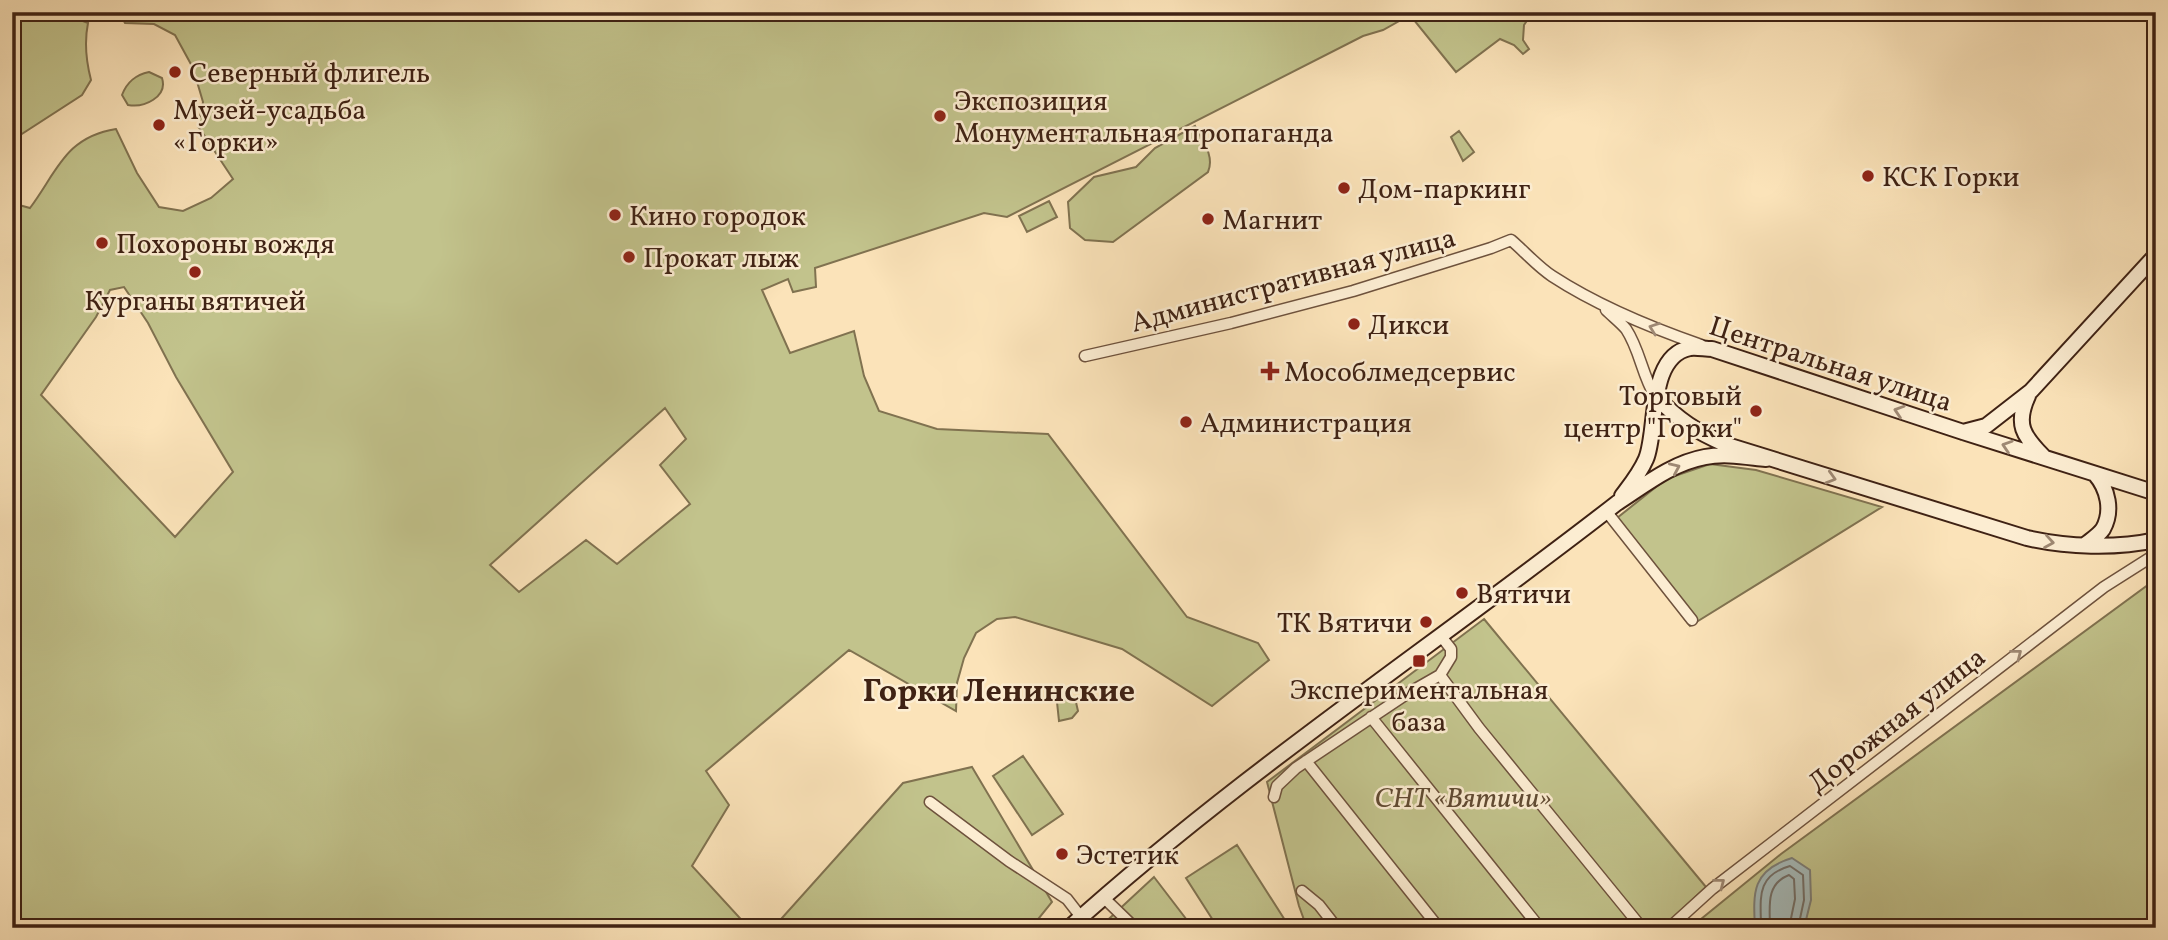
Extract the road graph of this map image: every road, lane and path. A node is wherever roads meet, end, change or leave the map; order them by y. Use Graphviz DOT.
graph roads {
  1 [pos="1511,240"];
  2 [pos="2156,255"];
  3 [pos="1598,302"];
  4 [pos="1712,349"];
  5 [pos="1085,356"];
  6 [pos="2031,391"];
  7 [pos="1655,396"];
  8 [pos="1963,432"];
  9 [pos="1766,458"];
  10 [pos="2045,458"];
  11 [pos="2095,474"];
  12 [pos="2156,493"];
  13 [pos="1611,507"];
  14 [pos="2156,540"];
  15 [pos="2086,544"];
  16 [pos="2156,554"];
  17 [pos="1692,620"];
  18 [pos="1440,635"];
  19 [pos="1440,675"];
  20 [pos="1371,717"];
  21 [pos="1306,761"];
  22 [pos="1274,797"];
  23 [pos="930,802"];
  24 [pos="1302,891"];
  25 [pos="1103,897"];
  26 [pos="1081,917"];
  27 [pos="1069,928"];
  28 [pos="1135,928"];
  29 [pos="1338,928"];
  30 [pos="1439,928"];
  31 [pos="1540,928"];
  32 [pos="1642,928"];
  33 [pos="1669,928"];
  1 -- 3 [label="street, Центральная улица"];
  1 -- 5 [label="street, Административная улица"];
  2 -- 6 [label="main road"];
  4 -- 3 [label="street, Центральная улица, one-way"];
  3 -- 7 [label="street"];
  4 -- 7 [label="main road"];
  8 -- 4 [label="main road, Центральная улица, one-way"];
  6 -- 8 [label="main road"];
  6 -- 10 [label="main road"];
  7 -- 9 [label="main road"];
  7 -- 13 [label="main road"];
  10 -- 8 [label="main road, Центральная улица, one-way"];
  13 -- 9 [label="main road, one-way"];
  9 -- 15 [label="main road, one-way"];
  10 -- 11 [label="main road, Центральная улица"];
  11 -- 12 [label="main road, Центральная улица"];
  11 -- 15 [label="main road"];
  13 -- 17 [label="street"];
  13 -- 18 [label="main road"];
  14 -- 15 [label="main road"];
  33 -- 16 [label="street, Дорожная улица, one-way"];
  18 -- 19 [label="street"];
  18 -- 25 [label="main road"];
  19 -- 20 [label="street"];
  19 -- 32 [label="street"];
  20 -- 21 [label="street"];
  20 -- 31 [label="street"];
  21 -- 22 [label="street"];
  21 -- 30 [label="street"];
  23 -- 26 [label="street"];
  24 -- 29 [label="street"];
  25 -- 26 [label="main road"];
  25 -- 28 [label="street"];
  26 -- 27 [label="main road"];
}
